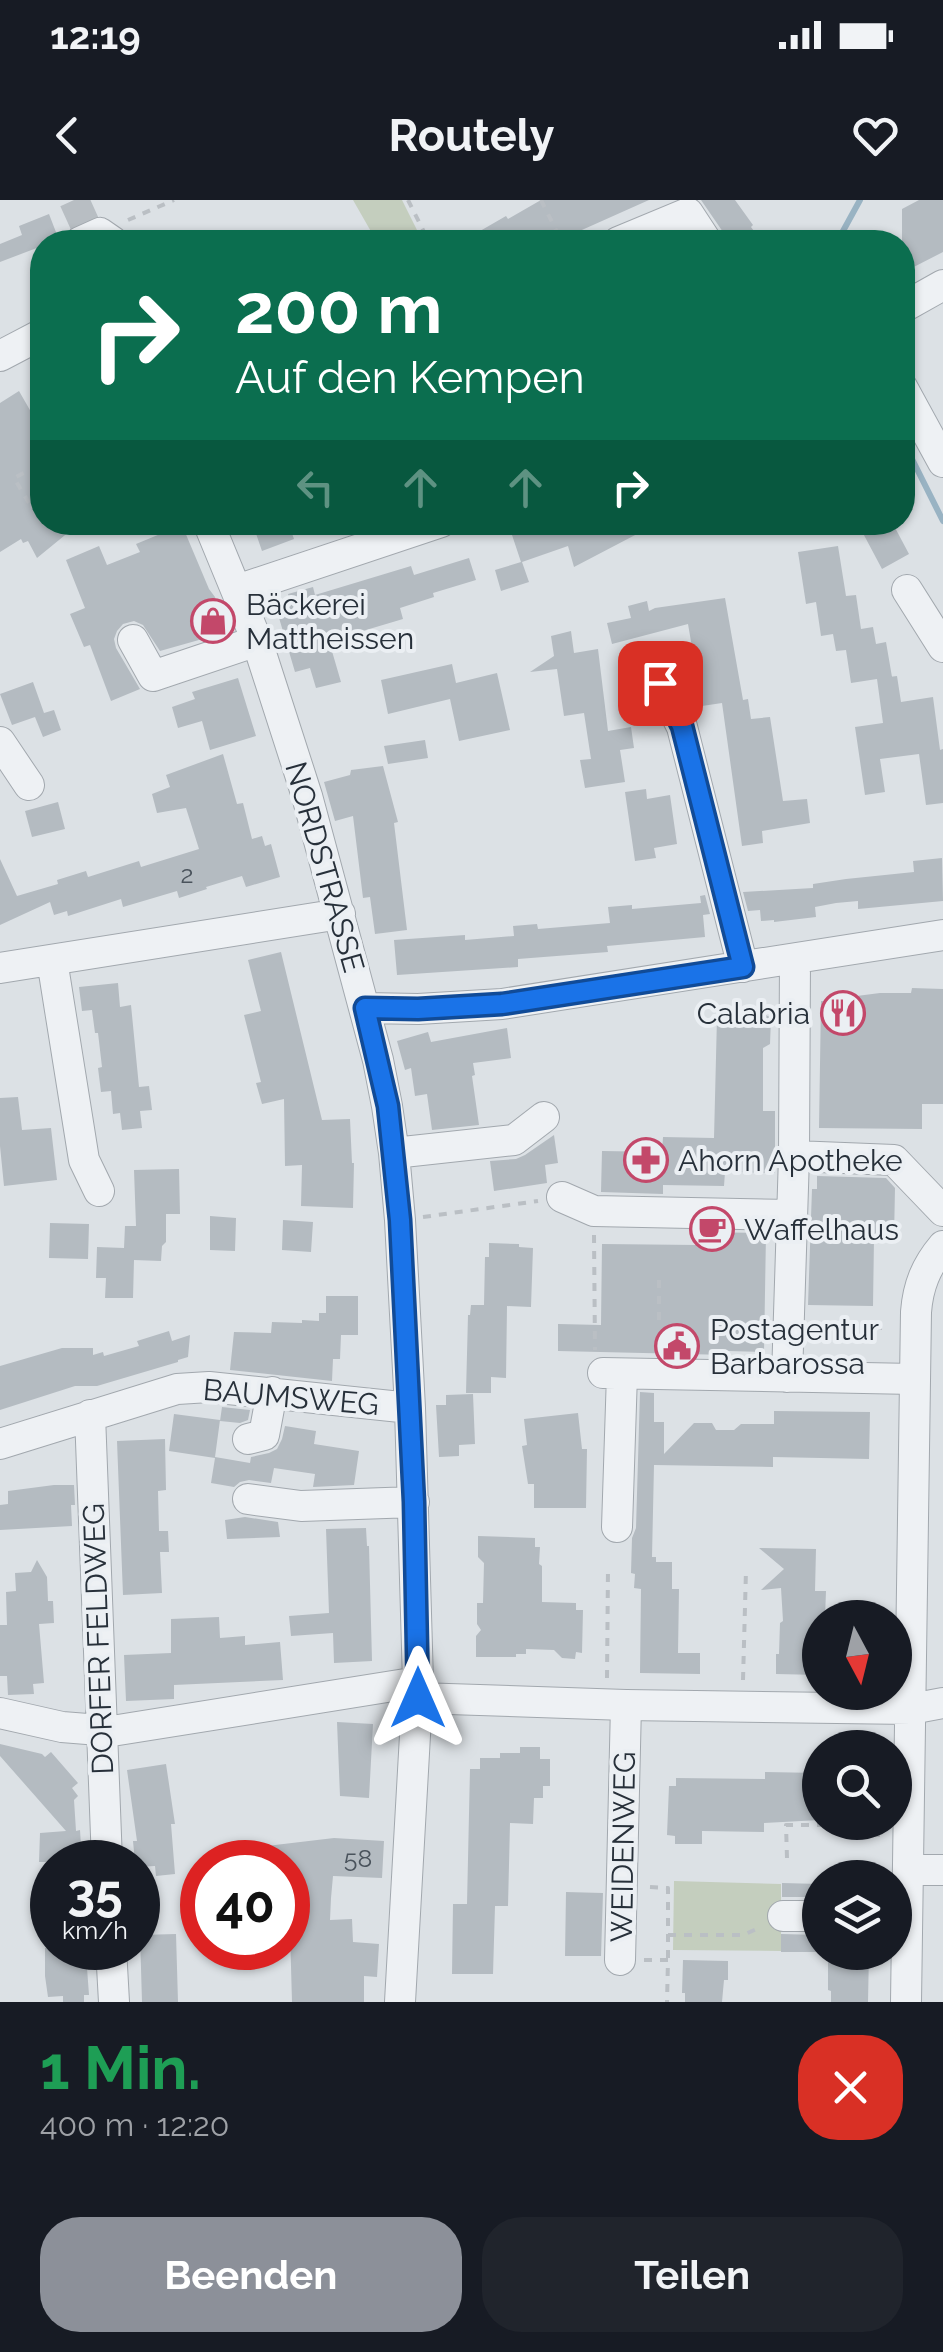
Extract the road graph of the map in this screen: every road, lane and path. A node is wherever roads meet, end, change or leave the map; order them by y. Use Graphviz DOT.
graph roads {
  1 [pos="174,200"];
  2 [pos="408,200"];
  3 [pos="541,200"];
  4 [pos="685,206"];
  5 [pos="116,230"];
  6 [pos="423,230"];
  7 [pos="556,230"];
  8 [pos="640,230"];
  9 [pos="700,230"];
  10 [pos="943,285"];
  11 [pos="915,301"];
  12 [pos="30,340"];
  13 [pos="0,356"];
  14 [pos="915,411"];
  15 [pos="943,462"];
  16 [pos="29,470"];
  17 [pos="28,503"];
  18 [pos="216,535"];
  19 [pos="402,535"];
  20 [pos="238,590"];
  21 [pos="907,590"];
  22 [pos="132,640"];
  23 [pos="257,641"];
  24 [pos="943,647"];
  25 [pos="660,683"];
  26 [pos="0,742"];
  27 [pos="29,785"];
  28 [pos="340,914"];
  29 [pos="943,935"];
  30 [pos="795,959"];
  31 [pos="52,960"];
  32 [pos="743,967"];
  33 [pos="0,968"];
  34 [pos="365,1008"];
  35 [pos="544,1117"];
  36 [pos="394,1153"];
  37 [pos="794,1156"];
  38 [pos="99,1191"];
  39 [pos="562,1197"];
  40 [pos="594,1211"];
  41 [pos="943,1211"];
  42 [pos="792,1215"];
  43 [pos="400,1220"];
  44 [pos="943,1246"];
  45 [pos="659,1279"];
  46 [pos="658,1320"];
  47 [pos="788,1325"];
  48 [pos="882,1328"];
  49 [pos="612,1374"];
  50 [pos="787,1376"];
  51 [pos="914,1378"];
  52 [pos="272,1392"];
  53 [pos="410,1408"];
  54 [pos="90,1415"];
  55 [pos="248,1439"];
  56 [pos="0,1444"];
  57 [pos="248,1499"];
  58 [pos="414,1502"];
  59 [pos="617,1528"];
  60 [pos="928,1552"];
  61 [pos="608,1568"];
  62 [pos="746,1570"];
  63 [pos="418,1690"];
  64 [pos="912,1700"];
  65 [pos="943,1703"];
  66 [pos="616,1705"];
  67 [pos="742,1708"];
  68 [pos="802,1708"];
  69 [pos="912,1709"];
  70 [pos="0,1713"];
  71 [pos="100,1731"];
  72 [pos="802,1825"];
  73 [pos="106,1840"];
  74 [pos="787,1858"];
  75 [pos="912,1870"];
  76 [pos="943,1870"];
  77 [pos="622,1886"];
  78 [pos="783,1916"];
  79 [pos="802,1916"];
  80 [pos="668,1935"];
  81 [pos="620,1960"];
  82 [pos="668,1960"];
  83 [pos="112,1970"];
  84 [pos="904,1970"];
  85 [pos="114,2002"];
  86 [pos="400,2002"];
  87 [pos="668,2002"];
  88 [pos="906,2002"];
  1 -- 5 [label="path"];
  2 -- 6 [label="path"];
  3 -- 7 [label="path"];
  4 -- 8 [label="street"];
  4 -- 9 [label="street"];
  10 -- 11 [label="street"];
  12 -- 13 [label="street"];
  14 -- 15 [label="street"];
  16 -- 17 [label="path"];
  18 -- 20 [label="street, NORDSTRASSE"];
  19 -- 20 [label="street"];
  20 -- 23 [label="street, NORDSTRASSE"];
  21 -- 24 [label="street"];
  22 -- 23 [label="street"];
  23 -- 28 [label="street, NORDSTRASSE"];
  25 -- 32 [label="street"];
  26 -- 27 [label="street"];
  28 -- 31 [label="street"];
  28 -- 34 [label="street, NORDSTRASSE"];
  29 -- 30 [label="street"];
  30 -- 32 [label="street"];
  30 -- 37 [label="street"];
  31 -- 33 [label="street"];
  31 -- 38 [label="street"];
  32 -- 34 [label="street"];
  34 -- 36 [label="street, NORDSTRASSE"];
  35 -- 36 [label="street"];
  36 -- 43 [label="street, NORDSTRASSE"];
  37 -- 41 [label="street"];
  37 -- 42 [label="street"];
  39 -- 40 [label="street"];
  39 -- 43 [label="path"];
  40 -- 42 [label="street"];
  40 -- 49 [label="path"];
  42 -- 47 [label="street"];
  43 -- 53 [label="street, NORDSTRASSE"];
  44 -- 51 [label="street"];
  45 -- 46 [label="path"];
  47 -- 48 [label="path"];
  47 -- 50 [label="street"];
  49 -- 50 [label="street"];
  49 -- 59 [label="street"];
  50 -- 51 [label="street"];
  51 -- 60 [label="street"];
  52 -- 53 [label="street, BAUMSWEG"];
  52 -- 54 [label="street, BAUMSWEG"];
  52 -- 55 [label="street"];
  53 -- 58 [label="street, NORDSTRASSE"];
  54 -- 56 [label="street, BAUMSWEG"];
  54 -- 71 [label="street, DORFER FELDWEG"];
  57 -- 58 [label="street"];
  58 -- 63 [label="street, NORDSTRASSE"];
  60 -- 64 [label="street"];
  61 -- 66 [label="path"];
  62 -- 67 [label="path"];
  63 -- 66 [label="street"];
  63 -- 71 [label="street"];
  63 -- 86 [label="street, NORDSTRASSE"];
  65 -- 69 [label="street"];
  66 -- 67 [label="street"];
  66 -- 77 [label="street, WEIDENWEG"];
  67 -- 68 [label="street"];
  70 -- 71 [label="street"];
  71 -- 73 [label="street, DORFER FELDWEG"];
  72 -- 74 [label="path"];
  75 -- 76 [label="street"];
  77 -- 80 [label="path"];
  77 -- 81 [label="street, WEIDENWEG"];
  78 -- 79 [label="street"];
  78 -- 80 [label="path"];
  80 -- 82 [label="path"];
  81 -- 82 [label="path, WEIDENWEG"];
  82 -- 87 [label="path, WEIDENWEG"];
  83 -- 85 [label="street"];
  84 -- 88 [label="street"];
}
